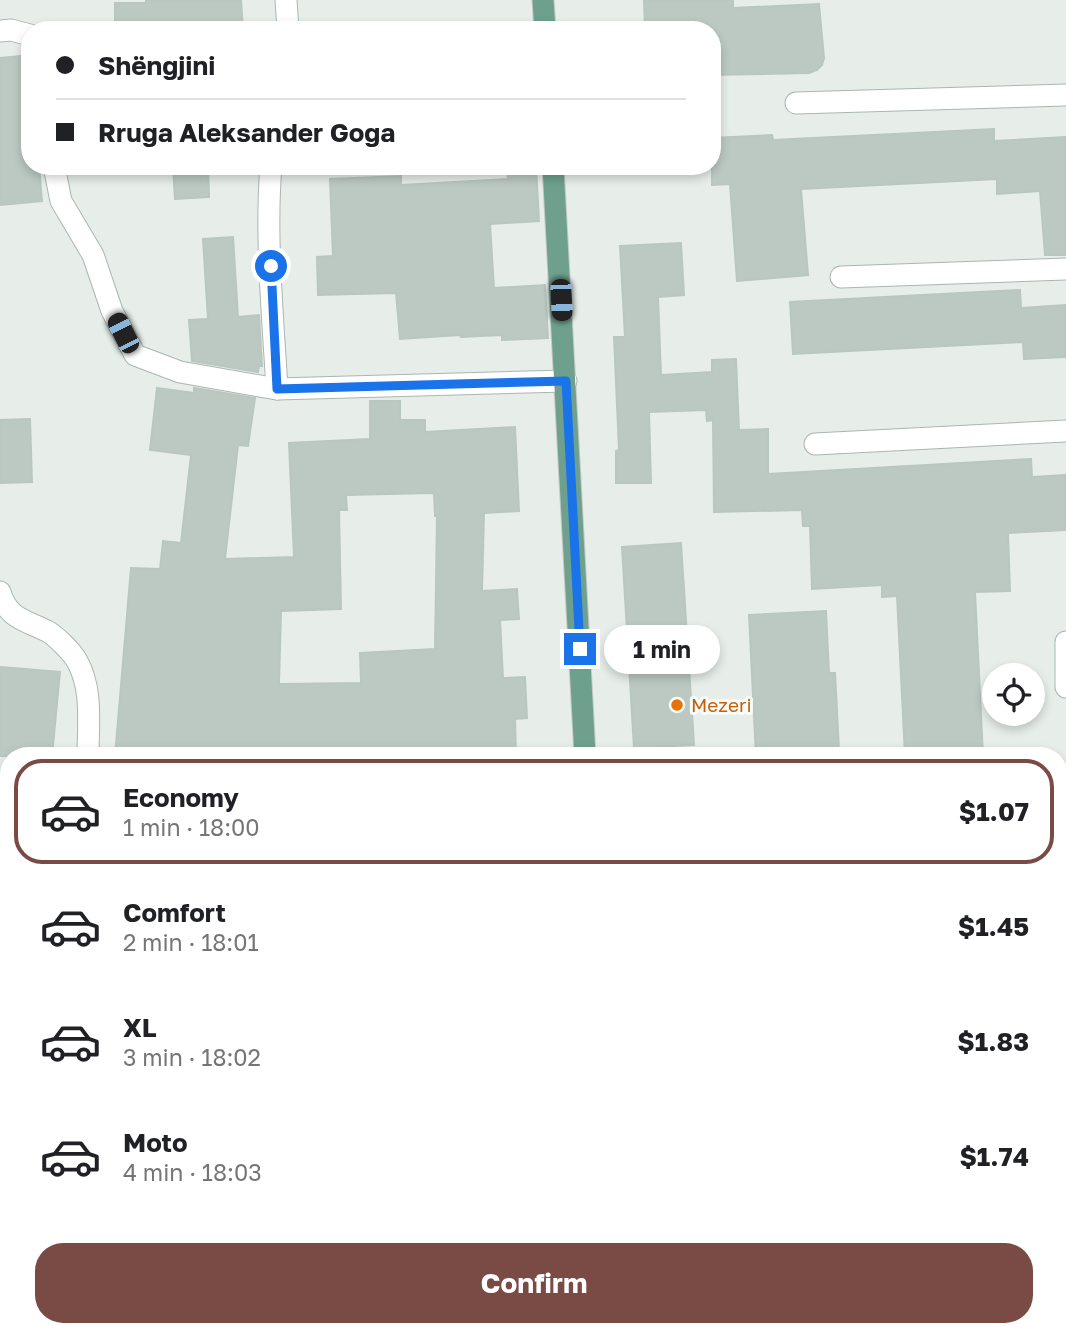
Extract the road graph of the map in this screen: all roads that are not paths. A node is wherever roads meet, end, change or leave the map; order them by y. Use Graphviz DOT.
graph roads {
  1 [pos="286,0"];
  2 [pos="543,0"];
  3 [pos="287,21"];
  4 [pos="544,21"];
  5 [pos="0,31"];
  6 [pos="21,33"];
  7 [pos="1066,95"];
  8 [pos="796,103"];
  9 [pos="56,175"];
  10 [pos="270,175"];
  11 [pos="554,175"];
  12 [pos="1066,269"];
  13 [pos="841,277"];
  14 [pos="566,381"];
  15 [pos="277,389"];
  16 [pos="1066,431"];
  17 [pos="815,444"];
  18 [pos="0,592"];
  19 [pos="1066,642"];
  20 [pos="1066,687"];
  21 [pos="89,747"];
  22 [pos="585,747"];
  1 -- 3 [label="street"];
  2 -- 4 [label="main road"];
  5 -- 6 [label="street"];
  7 -- 8 [label="street"];
  9 -- 15 [label="street"];
  10 -- 15 [label="street"];
  11 -- 14 [label="main road"];
  12 -- 13 [label="street"];
  14 -- 15 [label="street"];
  14 -- 22 [label="main road"];
  16 -- 17 [label="street"];
  18 -- 21 [label="street"];
  19 -- 20 [label="street"];
}
